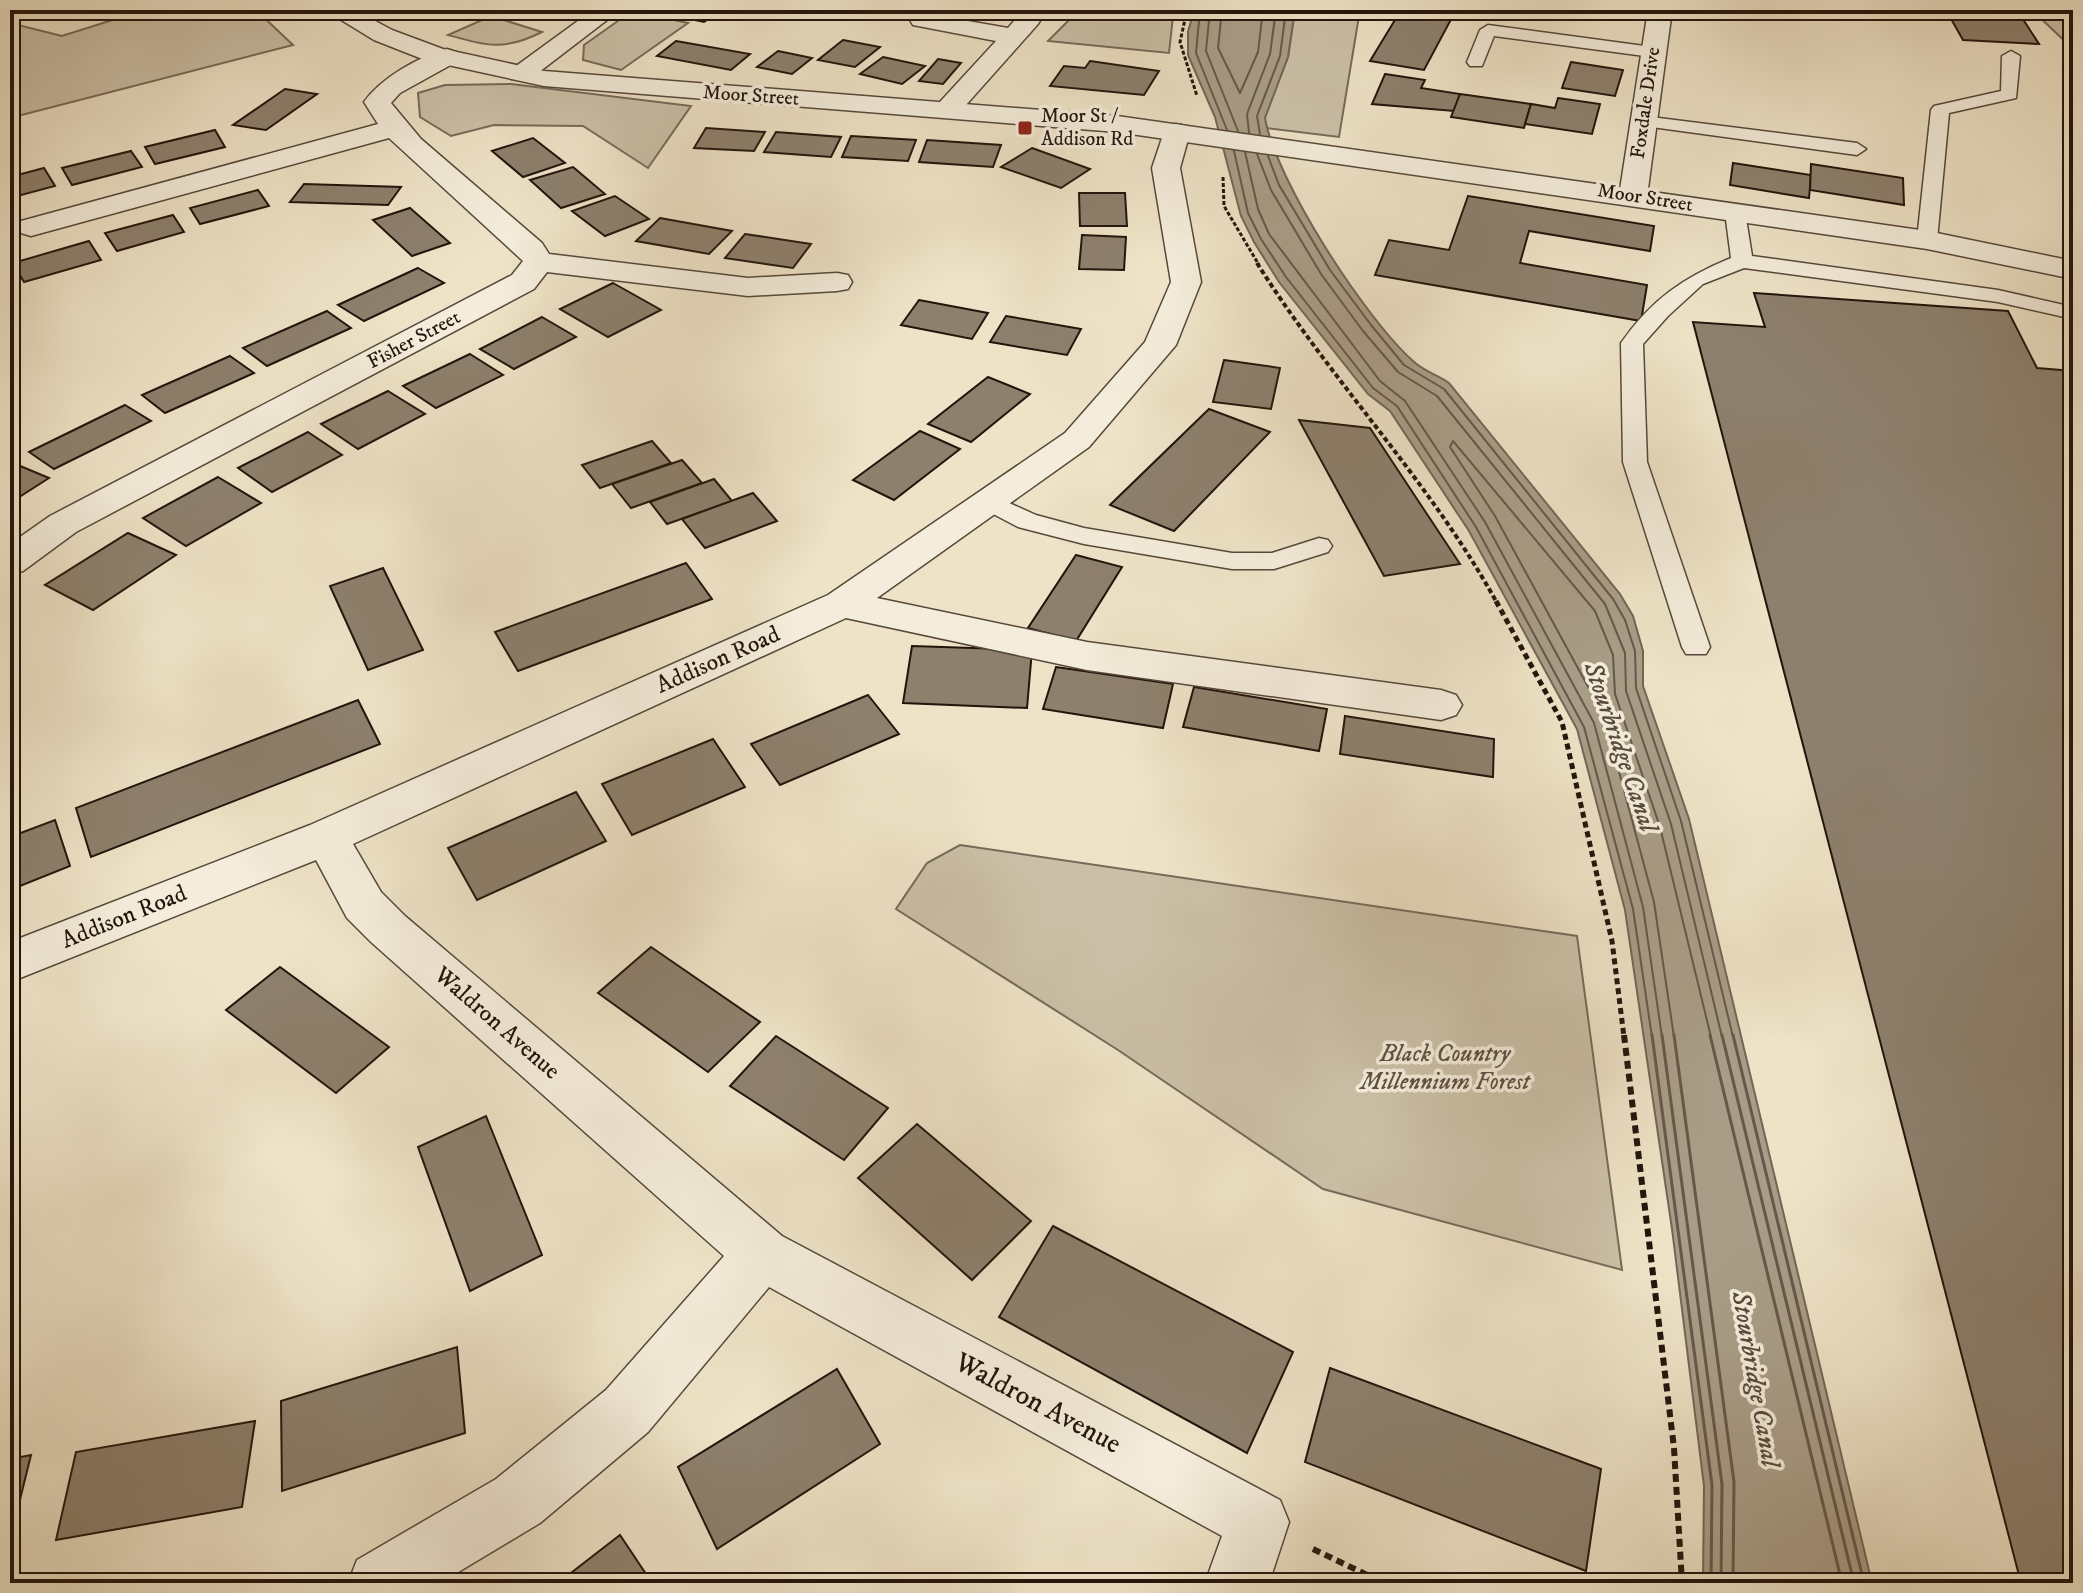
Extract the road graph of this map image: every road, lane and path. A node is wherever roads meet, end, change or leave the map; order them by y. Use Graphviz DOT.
graph roads {
  1 [pos="337,10"];
  2 [pos="608,10"];
  3 [pos="1187,10"];
  4 [pos="1660,10"];
  5 [pos="1778,10"];
  6 [pos="1810,14"];
  7 [pos="922,20"];
  8 [pos="1652,52"];
  9 [pos="2011,56"];
  10 [pos="447,57"];
  11 [pos="1476,62"];
  12 [pos="521,74"];
  13 [pos="948,109"];
  14 [pos="1643,121"];
  15 [pos="394,128"];
  16 [pos="1176,132"];
  17 [pos="1215,137"];
  18 [pos="1857,149"];
  19 [pos="1633,196"];
  20 [pos="1735,212"];
  21 [pos="31,227"];
  22 [pos="1927,240"];
  23 [pos="1742,261"];
  24 [pos="539,262"];
  25 [pos="2073,270"];
  26 [pos="837,282"];
  27 [pos="2073,313"];
  28 [pos="989,502"];
  29 [pos="1319,546"];
  30 [pos="10,562"];
  31 [pos="842,604"];
  32 [pos="1696,647"];
  33 [pos="1441,705"];
  34 [pos="326,837"];
  35 [pos="10,962"];
  36 [pos="762,1254"];
  37 [pos="1258,1522"];
  38 [pos="380,1583"];
  39 [pos="1237,1583"];
  40 [pos="1384,1583"];
  41 [pos="1682,1583"];
  1 -- 10 [label="street, Moor Street"];
  2 -- 12 [label="street"];
  3 -- 17 [label="path"];
  4 -- 8 [label="street, Foxdale Drive"];
  5 -- 6 [label="lane"];
  7 -- 13 [label="street"];
  8 -- 11 [label="lane"];
  8 -- 14 [label="street, Foxdale Drive"];
  9 -- 22 [label="lane"];
  10 -- 12 [label="street, Moor Street"];
  10 -- 15 [label="street"];
  12 -- 13 [label="street, Moor Street"];
  13 -- 16 [label="street, Moor Street"];
  14 -- 18 [label="lane"];
  14 -- 19 [label="street, Foxdale Drive"];
  15 -- 21 [label="street"];
  15 -- 24 [label="street"];
  16 -- 17 [label="street, Moor Street"];
  16 -- 28 [label="street, Addison Road"];
  17 -- 19 [label="street, Moor Street"];
  17 -- 41 [label="path"];
  19 -- 20 [label="street, Moor Street"];
  20 -- 22 [label="street, Moor Street"];
  20 -- 23 [label="lane"];
  22 -- 25 [label="street, Moor Street"];
  23 -- 27 [label="lane"];
  23 -- 32 [label="lane"];
  24 -- 26 [label="street"];
  24 -- 30 [label="street, Fisher Street"];
  28 -- 29 [label="lane"];
  28 -- 31 [label="street, Addison Road"];
  31 -- 33 [label="street"];
  31 -- 34 [label="street, Addison Road"];
  34 -- 35 [label="street, Addison Road"];
  34 -- 36 [label="street, Waldron Avenue"];
  36 -- 37 [label="street, Waldron Avenue"];
  36 -- 38 [label="street"];
  37 -- 39 [label="street"];
  37 -- 40 [label="path"];
}
